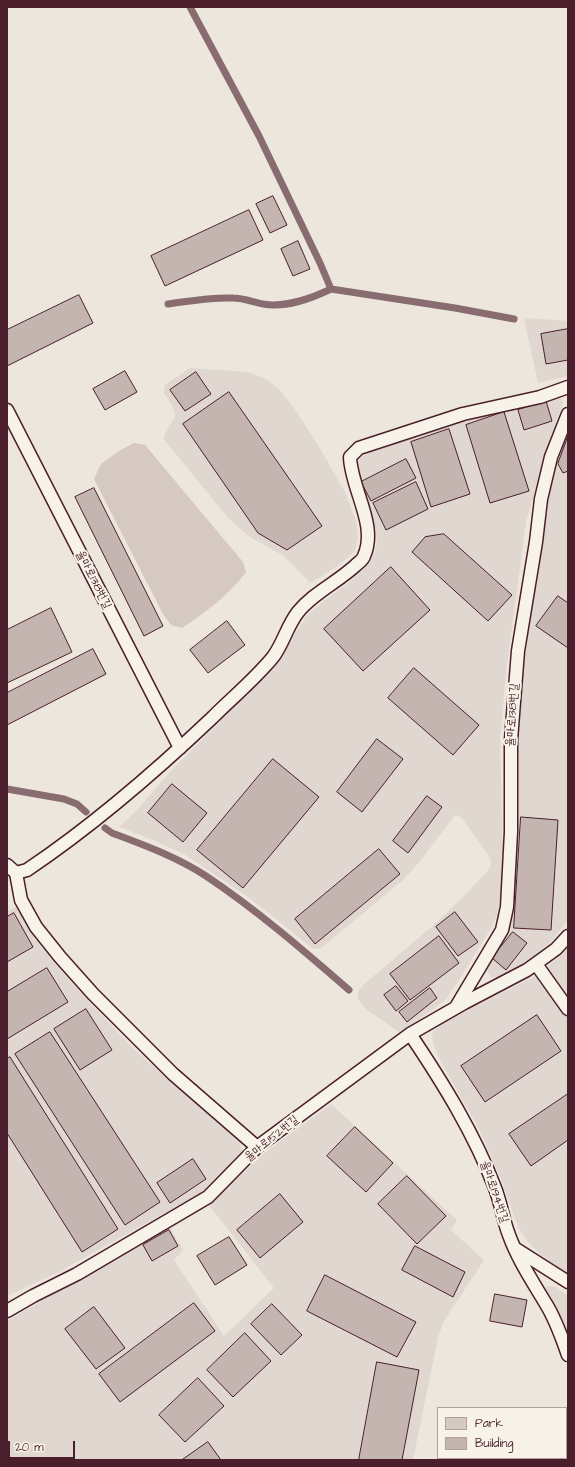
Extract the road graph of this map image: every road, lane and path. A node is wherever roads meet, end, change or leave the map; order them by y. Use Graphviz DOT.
graph roads {
  1 [pos="568,386"];
  2 [pos="7,410"];
  3 [pos="568,414"];
  4 [pos="180,748"];
  5 [pos="11,869"];
  6 [pos="568,936"];
  7 [pos="536,964"];
  8 [pos="455,1008"];
  9 [pos="568,1009"];
  10 [pos="410,1034"];
  11 [pos="257,1147"];
  12 [pos="516,1249"];
  13 [pos="568,1282"];
  14 [pos="7,1310"];
  15 [pos="568,1355"];
  1 -- 4 [label="lane"];
  2 -- 4 [label="lane, 율마로138번길"];
  3 -- 8 [label="lane, 율마로138번길"];
  4 -- 5 [label="lane"];
  5 -- 11 [label="lane"];
  6 -- 7 [label="lane, 율마로152번길"];
  7 -- 8 [label="lane, 율마로152번길"];
  7 -- 9 [label="lane"];
  8 -- 10 [label="lane, 율마로152번길"];
  10 -- 11 [label="lane, 율마로152번길"];
  10 -- 12 [label="lane, 율마로194번길"];
  11 -- 14 [label="lane, 율마로152번길"];
  12 -- 13 [label="lane"];
  12 -- 15 [label="lane, 율마로194번길"];
}
